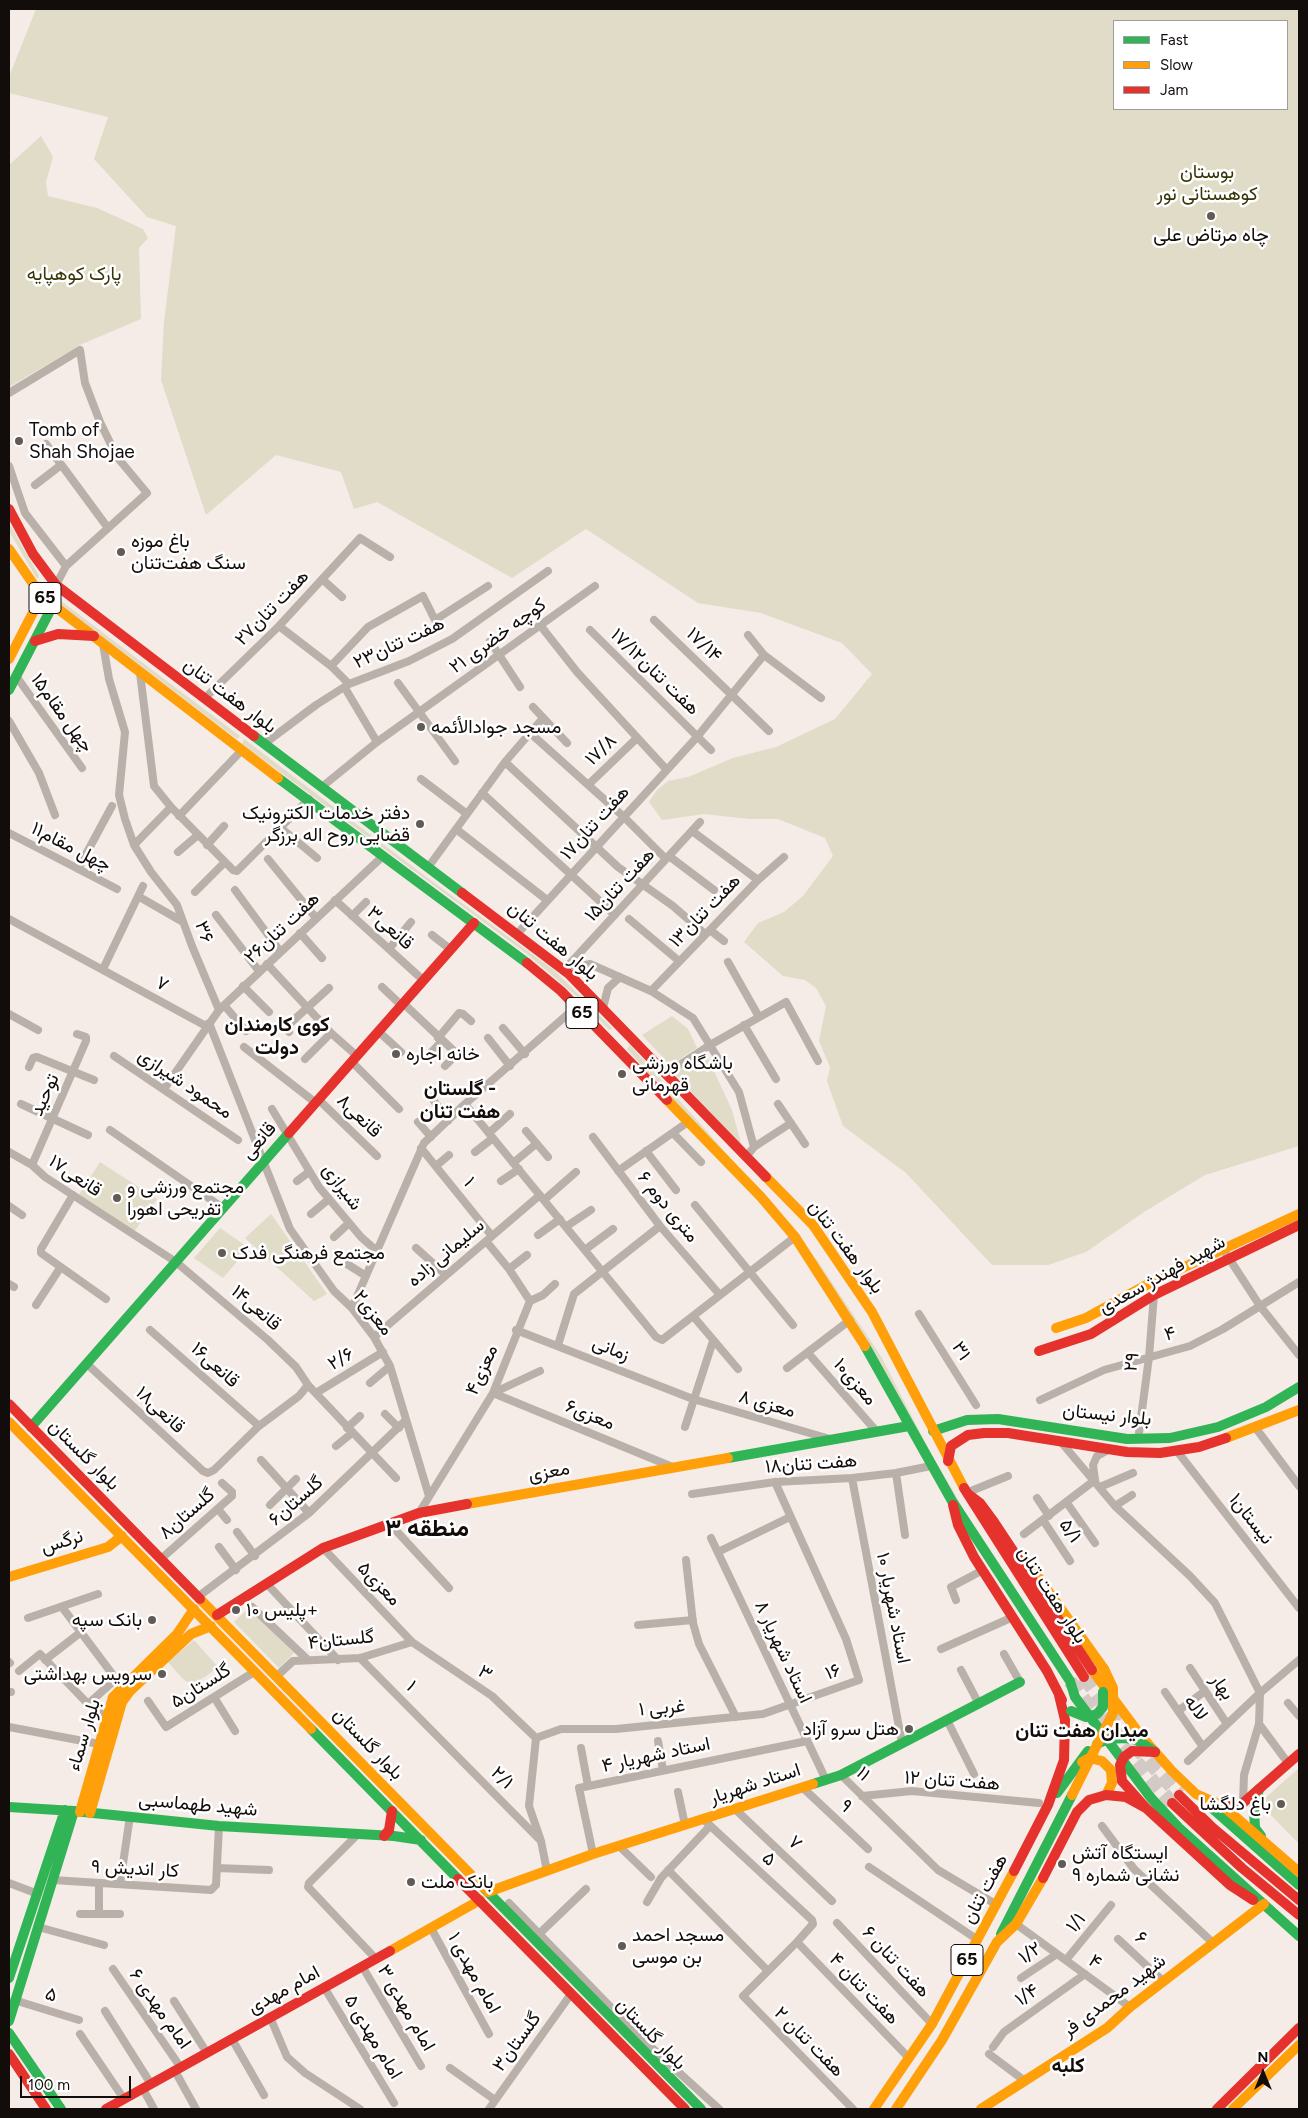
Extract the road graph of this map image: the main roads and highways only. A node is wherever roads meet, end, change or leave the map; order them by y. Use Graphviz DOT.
graph roads {
  1 [pos="9,508"];
  2 [pos="10,552"];
  3 [pos="42,595"];
  4 [pos="53,605"];
  5 [pos="94,636"];
  6 [pos="35,641"];
  7 [pos="12,643"];
  8 [pos="9,659"];
  9 [pos="9,689"];
  10 [pos="474,922"];
  11 [pos="628,1032"];
  12 [pos="614,1046"];
  13 [pos="1299,1214"];
  14 [pos="1299,1225"];
  15 [pos="1225,1253"];
  16 [pos="1056,1328"];
  17 [pos="1039,1350"];
  18 [pos="1299,1387"];
  19 [pos="9,1404"];
  20 [pos="1299,1410"];
  21 [pos="9,1422"];
  22 [pos="953,1425"];
  23 [pos="909,1426"];
  24 [pos="31,1427"];
  25 [pos="933,1431"];
  26 [pos="958,1441"];
  27 [pos="948,1461"];
  28 [pos="966,1493"];
  29 [pos="952,1501"];
  30 [pos="122,1536"];
  31 [pos="9,1577"];
  32 [pos="194,1609"];
  33 [pos="217,1615"];
  34 [pos="211,1626"];
  35 [pos="180,1637"];
  36 [pos="254,1653"];
  37 [pos="245,1662"];
  38 [pos="1099,1672"];
  39 [pos="1084,1677"];
  40 [pos="1020,1682"];
  41 [pos="1059,1695"];
  42 [pos="1155,1752"];
  43 [pos="1299,1754"];
  44 [pos="1078,1764"];
  45 [pos="1259,1789"];
  46 [pos="1196,1794"];
  47 [pos="1106,1795"];
  48 [pos="1178,1795"];
  49 [pos="1172,1803"];
  50 [pos="1044,1804"];
  51 [pos="1223,1806"];
  52 [pos="9,1807"];
  53 [pos="1146,1808"];
  54 [pos="77,1811"];
  55 [pos="392,1811"];
  56 [pos="384,1836"];
  57 [pos="421,1840"];
  58 [pos="1264,1841"];
  59 [pos="1299,1872"];
  60 [pos="1299,1885"];
  61 [pos="488,1892"];
  62 [pos="480,1900"];
  63 [pos="1299,1900"];
  64 [pos="1264,1904"];
  65 [pos="1299,1915"];
  66 [pos="1299,1936"];
  67 [pos="997,1942"];
  68 [pos="549,1954"];
  69 [pos="540,1962"];
  70 [pos="9,1978"];
  71 [pos="9,2021"];
  72 [pos="1299,2028"];
  73 [pos="9,2033"];
  74 [pos="1299,2045"];
  75 [pos="9,2056"];
  76 [pos="678,2107"];
  77 [pos="46,2109"];
  78 [pos="61,2109"];
  79 [pos="106,2109"];
  80 [pos="701,2109"];
  81 [pos="874,2109"];
  82 [pos="896,2109"];
  83 [pos="981,2109"];
  84 [pos="1217,2109"];
  85 [pos="1233,2109"];
  1 -- 11 [label="main road, بلوار هفت تنان / 65"];
  2 -- 3 [label="main road, بلوار هفت تنان / 65"];
  3 -- 4 [label="main road, بلوار هفت تنان / 65"];
  3 -- 7 [label="main road"];
  4 -- 5 [label="main road, بلوار هفت تنان / 65"];
  4 -- 6 [label="main road"];
  5 -- 6 [label="main road"];
  5 -- 10 [label="main road, بلوار هفت تنان / 65"];
  6 -- 9 [label="main road"];
  7 -- 8 [label="main road"];
  10 -- 12 [label="main road, بلوار هفت تنان / 65"];
  10 -- 24 [label="main road, قانعی"];
  11 -- 12 [label="main road"];
  11 -- 25 [label="main road, بلوار هفت تنان / 65"];
  12 -- 23 [label="main road, بلوار هفت تنان / 65"];
  13 -- 15 [label="main road, شهید فهندژ سعدی"];
  14 -- 15 [label="main road, شهید فهندژ سعدی"];
  15 -- 16 [label="main road, شهید فهندژ سعدی"];
  15 -- 17 [label="main road, شهید فهندژ سعدی"];
  18 -- 22 [label="main road, بلوار نیستان"];
  19 -- 24 [label="main road, بلوار گلستان"];
  20 -- 26 [label="main road, بلوار نیستان"];
  21 -- 30 [label="main road, بلوار گلستان"];
  22 -- 25 [label="main road, بلوار نیستان"];
  22 -- 26 [label="main road"];
  23 -- 29 [label="main road, بلوار هفت تنان / 65"];
  23 -- 33 [label="main road, معزی"];
  24 -- 33 [label="main road, بلوار گلستان"];
  25 -- 27 [label="main road, بلوار هفت تنان / 65"];
  26 -- 27 [label="main road"];
  27 -- 28 [label="main road, بلوار هفت تنان / 65"];
  28 -- 38 [label="main road, 65"];
  28 -- 39 [label="main road, بلوار هفت تنان"];
  29 -- 41 [label="main road, 65"];
  29 -- 64 [label="main road, بلوار هفت تنان"];
  30 -- 31 [label="main road, نرگس"];
  30 -- 32 [label="main road, بلوار گلستان"];
  32 -- 34 [label="main road, بلوار گلستان"];
  32 -- 35 [label="main road, بلوار سماء"];
  33 -- 36 [label="main road, بلوار گلستان"];
  34 -- 35 [label="main road, بلوار سماء"];
  34 -- 37 [label="main road, بلوار گلستان"];
  35 -- 54 [label="main road, بلوار سماء"];
  35 -- 54 [label="main road, بلوار سماء"];
  36 -- 37 [label="main road"];
  36 -- 61 [label="main road, بلوار گلستان"];
  37 -- 55 [label="main road, بلوار گلستان"];
  38 -- 41 [label="main road, bridge"];
  38 -- 42 [label="main road"];
  38 -- 67 [label="main road, 65, bridge"];
  40 -- 61 [label="main road, استاد شهریار"];
  41 -- 50 [label="main road, هفت تنان / 65"];
  42 -- 44 [label="main road, bridge"];
  42 -- 46 [label="main road"];
  42 -- 53 [label="main road, bridge"];
  43 -- 45 [label="main road"];
  44 -- 47 [label="main road"];
  44 -- 50 [label="main road"];
  45 -- 51 [label="main road"];
  45 -- 58 [label="main road"];
  46 -- 51 [label="main road"];
  46 -- 60 [label="main road"];
  47 -- 53 [label="main road"];
  47 -- 67 [label="main road, هفت تنان"];
  48 -- 63 [label="main road"];
  49 -- 65 [label="main road"];
  50 -- 81 [label="main road, هفت تنان / 65"];
  51 -- 58 [label="main road"];
  52 -- 54 [label="main road, شهید طهماسبی"];
  53 -- 64 [label="main road"];
  54 -- 56 [label="main road, شهید طهماسبی"];
  54 -- 70 [label="main road"];
  54 -- 71 [label="main road"];
  55 -- 56 [label="main road"];
  55 -- 57 [label="main road, بلوار گلستان"];
  56 -- 57 [label="main road, شهید طهماسبی"];
  57 -- 62 [label="main road, بلوار گلستان"];
  58 -- 59 [label="main road"];
  61 -- 68 [label="main road, بلوار گلستان"];
  62 -- 69 [label="main road, بلوار گلستان"];
  62 -- 79 [label="main road, امام مهدی"];
  64 -- 66 [label="main road, بلوار هفت تنان"];
  64 -- 83 [label="main road, شهید محمدی فر"];
  67 -- 82 [label="main road, هفت تنان / 65"];
  68 -- 69 [label="main road"];
  68 -- 80 [label="main road, بلوار گلستان"];
  69 -- 76 [label="main road, بلوار گلستان"];
  72 -- 84 [label="main road"];
  73 -- 78 [label="main road"];
  74 -- 85 [label="main road"];
  75 -- 77 [label="main road"];
}
